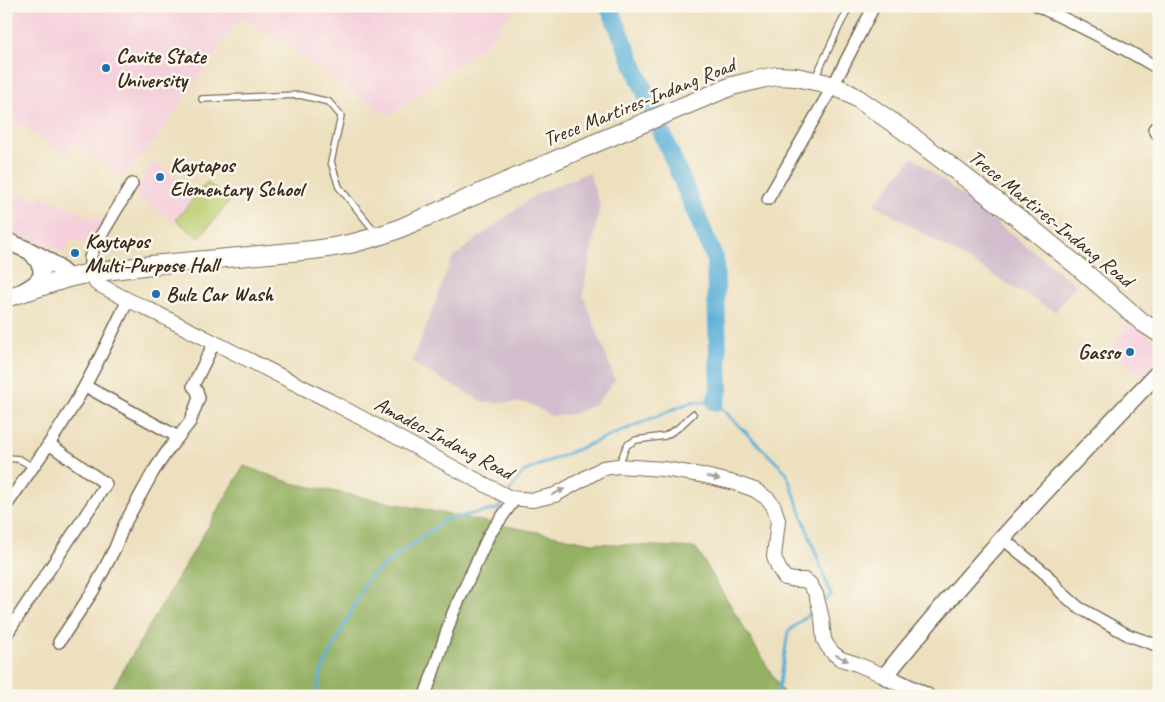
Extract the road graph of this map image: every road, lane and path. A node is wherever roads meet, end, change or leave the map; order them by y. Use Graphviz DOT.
graph roads {
  1 [pos="850,6"];
  2 [pos="874,6"];
  3 [pos="1038,6"];
  4 [pos="1159,69"];
  5 [pos="814,80"];
  6 [pos="833,86"];
  7 [pos="202,99"];
  8 [pos="132,184"];
  9 [pos="768,199"];
  10 [pos="379,236"];
  11 [pos="6,242"];
  12 [pos="30,251"];
  13 [pos="68,278"];
  14 [pos="94,278"];
  15 [pos="13,296"];
  16 [pos="128,300"];
  17 [pos="1159,333"];
  18 [pos="214,343"];
  19 [pos="1159,372"];
  20 [pos="85,386"];
  21 [pos="693,414"];
  22 [pos="178,438"];
  23 [pos="49,444"];
  24 [pos="6,458"];
  25 [pos="618,466"];
  26 [pos="32,467"];
  27 [pos="512,499"];
  28 [pos="6,506"];
  29 [pos="1003,539"];
  30 [pos="6,636"];
  31 [pos="59,642"];
  32 [pos="1159,646"];
  33 [pos="884,676"];
  34 [pos="424,696"];
  35 [pos="926,696"];
  1 -- 5 [label="lane"];
  2 -- 6 [label="street"];
  3 -- 4 [label="street"];
  5 -- 6 [label="main road, Trece Martires-Indang Road"];
  5 -- 10 [label="main road, Trece Martires-Indang Road"];
  6 -- 9 [label="street"];
  6 -- 17 [label="main road, Trece Martires-Indang Road"];
  7 -- 10 [label="lane"];
  8 -- 14 [label="street"];
  10 -- 14 [label="main road, Trece Martires-Indang Road"];
  11 -- 12 [label="main road"];
  12 -- 13 [label="main road"];
  12 -- 15 [label="main road"];
  13 -- 14 [label="main road, Trece Martires-Indang Road"];
  13 -- 15 [label="main road, Trece Martires-Indang Road"];
  14 -- 16 [label="street, Amadeo-Indang Road"];
  16 -- 18 [label="street, Amadeo-Indang Road"];
  16 -- 20 [label="street"];
  18 -- 22 [label="street"];
  18 -- 27 [label="street, Amadeo-Indang Road"];
  19 -- 29 [label="main road"];
  20 -- 22 [label="street"];
  20 -- 23 [label="street"];
  21 -- 25 [label="lane"];
  22 -- 31 [label="street"];
  23 -- 26 [label="street"];
  23 -- 30 [label="street"];
  24 -- 26 [label="lane"];
  27 -- 25 [label="street, Amadeo-Indang Road, one-way"];
  25 -- 33 [label="street, Amadeo-Indang Road, one-way"];
  26 -- 28 [label="street"];
  27 -- 34 [label="street"];
  29 -- 32 [label="street"];
  29 -- 33 [label="main road"];
  33 -- 35 [label="main road, Amadeo-Indang Road"];
}
